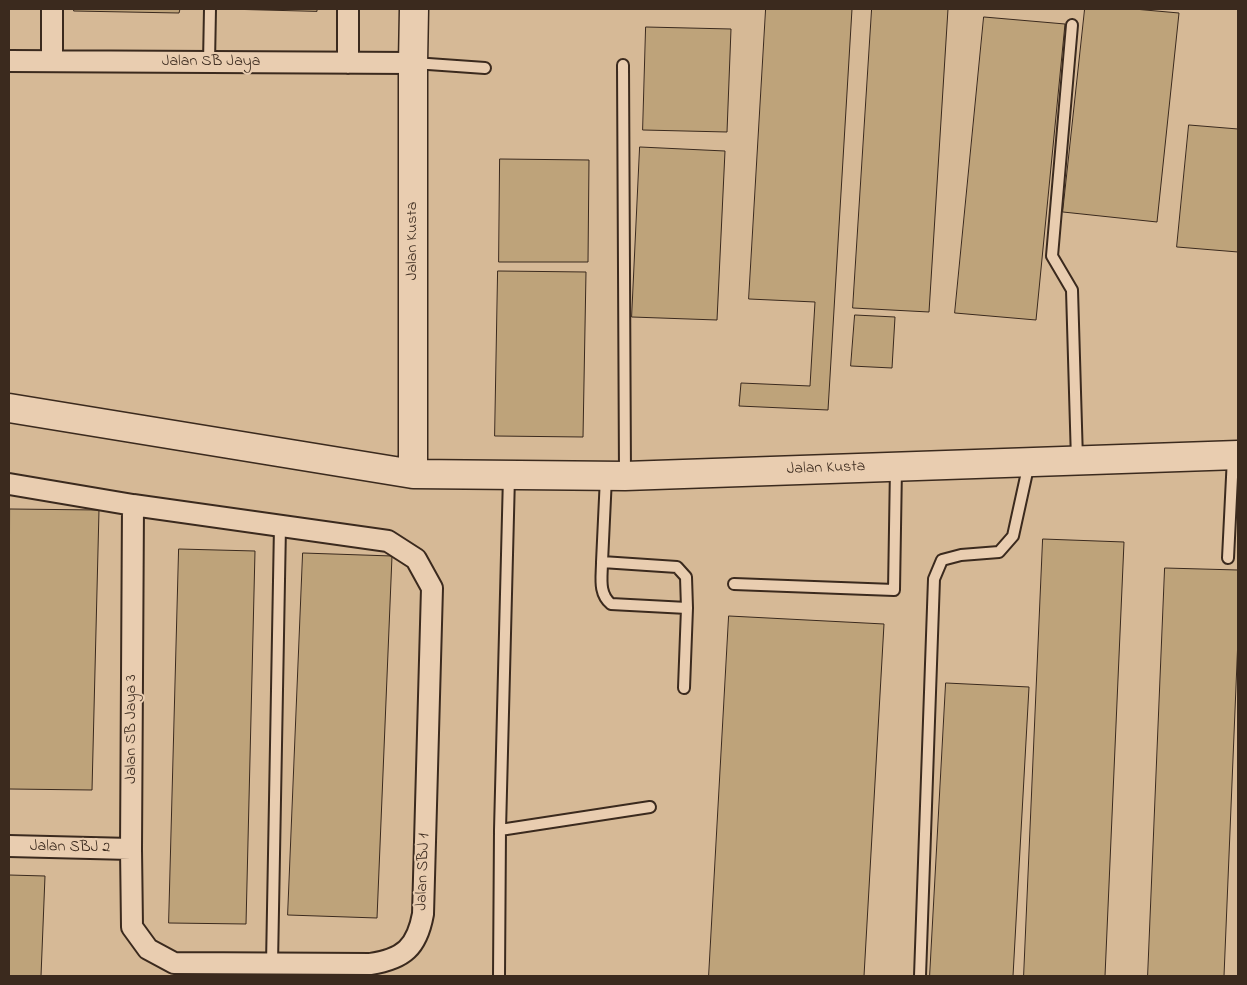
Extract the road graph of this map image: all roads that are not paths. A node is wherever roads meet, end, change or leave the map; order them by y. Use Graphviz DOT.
graph roads {
  1 [pos="52,9"];
  2 [pos="210,9"];
  3 [pos="348,9"];
  4 [pos="414,9"];
  5 [pos="1072,25"];
  6 [pos="9,61"];
  7 [pos="52,61"];
  8 [pos="209,62"];
  9 [pos="348,62"];
  10 [pos="413,63"];
  11 [pos="623,66"];
  12 [pos="485,68"];
  13 [pos="9,408"];
  14 [pos="1236,455"];
  15 [pos="1077,460"];
  16 [pos="1029,462"];
  17 [pos="896,466"];
  18 [pos="413,474"];
  19 [pos="509,475"];
  20 [pos="615,476"];
  21 [pos="9,484"];
  22 [pos="133,505"];
  23 [pos="280,526"];
  24 [pos="1228,558"];
  25 [pos="602,562"];
  26 [pos="734,584"];
  27 [pos="687,608"];
  28 [pos="684,688"];
  29 [pos="650,807"];
  30 [pos="500,830"];
  31 [pos="9,846"];
  32 [pos="131,849"];
  33 [pos="148,949"];
  34 [pos="272,964"];
  35 [pos="499,976"];
  36 [pos="920,976"];
  1 -- 7 [label="street"];
  2 -- 8 [label="lane"];
  3 -- 9 [label="street"];
  4 -- 10 [label="street, Jalan Kusta"];
  5 -- 15 [label="lane"];
  6 -- 7 [label="street, Jalan SB Jaya"];
  7 -- 8 [label="street, Jalan SB Jaya"];
  8 -- 9 [label="street, Jalan SB Jaya"];
  9 -- 10 [label="street, Jalan SB Jaya"];
  10 -- 12 [label="lane"];
  10 -- 18 [label="street, Jalan Kusta"];
  11 -- 20 [label="lane"];
  13 -- 18 [label="street, Jalan Kusta"];
  14 -- 15 [label="street, Jalan Kusta"];
  14 -- 24 [label="lane"];
  15 -- 16 [label="street, Jalan Kusta"];
  16 -- 17 [label="street, Jalan Kusta"];
  16 -- 36 [label="lane"];
  17 -- 20 [label="street, Jalan Kusta"];
  17 -- 26 [label="lane"];
  18 -- 19 [label="street, Jalan Kusta"];
  19 -- 20 [label="street, Jalan Kusta"];
  19 -- 30 [label="lane"];
  20 -- 25 [label="lane"];
  21 -- 22 [label="street"];
  22 -- 23 [label="street"];
  22 -- 32 [label="street, Jalan SB Jaya 3"];
  23 -- 34 [label="lane"];
  23 -- 34 [label="street, Jalan SBJ 1"];
  25 -- 27 [label="lane"];
  25 -- 27 [label="lane"];
  27 -- 28 [label="lane"];
  29 -- 30 [label="lane"];
  30 -- 35 [label="lane"];
  31 -- 32 [label="street, Jalan SBJ 2"];
  32 -- 33 [label="street, Jalan SB Jaya 3"];
  33 -- 34 [label="street, Jalan SBJ 1"];
}
